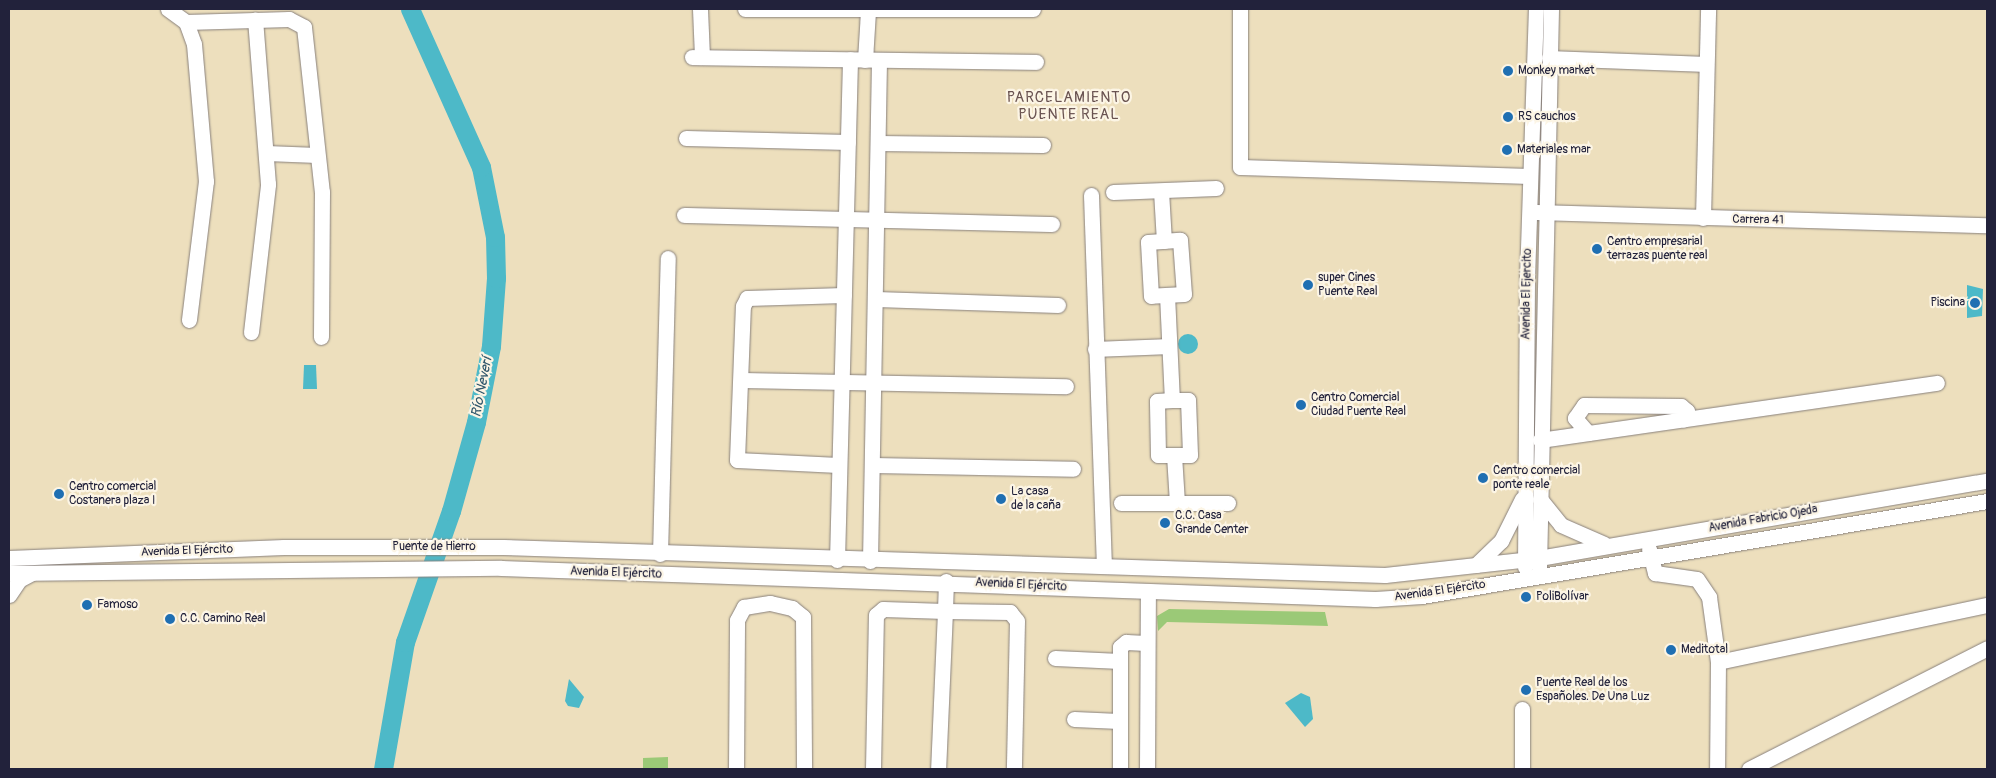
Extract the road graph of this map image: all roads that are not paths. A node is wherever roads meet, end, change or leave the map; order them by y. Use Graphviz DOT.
graph roads {
  1 [pos="168,9"];
  2 [pos="700,9"];
  3 [pos="745,9"];
  4 [pos="1033,9"];
  5 [pos="1240,9"];
  6 [pos="1536,9"];
  7 [pos="1551,9"];
  8 [pos="1708,9"];
  9 [pos="868,12"];
  10 [pos="255,20"];
  11 [pos="186,22"];
  12 [pos="1549,58"];
  13 [pos="865,60"];
  14 [pos="1036,62"];
  15 [pos="1706,64"];
  16 [pos="686,138"];
  17 [pos="848,142"];
  18 [pos="878,143"];
  19 [pos="1043,145"];
  20 [pos="266,153"];
  21 [pos="317,155"];
  22 [pos="1530,176"];
  23 [pos="1216,188"];
  24 [pos="1161,191"];
  25 [pos="1113,192"];
  26 [pos="1091,195"];
  27 [pos="1529,212"];
  28 [pos="1545,212"];
  29 [pos="684,215"];
  30 [pos="1703,218"];
  31 [pos="846,220"];
  32 [pos="877,221"];
  33 [pos="1052,224"];
  34 [pos="1987,225"];
  35 [pos="1164,241"];
  36 [pos="668,258"];
  37 [pos="844,295"];
  38 [pos="1167,295"];
  39 [pos="876,299"];
  40 [pos="1058,305"];
  41 [pos="188,320"];
  42 [pos="251,332"];
  43 [pos="321,336"];
  44 [pos="1169,346"];
  45 [pos="1095,349"];
  46 [pos="742,380"];
  47 [pos="874,382"];
  48 [pos="841,383"];
  49 [pos="1937,383"];
  50 [pos="1066,386"];
  51 [pos="1172,400"];
  52 [pos="1684,419"];
  53 [pos="1588,433"];
  54 [pos="1540,440"];
  55 [pos="1174,455"];
  56 [pos="838,464"];
  57 [pos="873,465"];
  58 [pos="1073,468"];
  59 [pos="1526,476"];
  60 [pos="1987,481"];
  61 [pos="1540,499"];
  62 [pos="1987,501"];
  63 [pos="1121,503"];
  64 [pos="1177,503"];
  65 [pos="1228,503"];
  66 [pos="1647,539"];
  67 [pos="1608,545"];
  68 [pos="366,547"];
  69 [pos="503,547"];
  70 [pos="226,549"];
  71 [pos="660,554"];
  72 [pos="9,558"];
  73 [pos="1532,558"];
  74 [pos="1652,558"];
  75 [pos="837,560"];
  76 [pos="870,561"];
  77 [pos="1498,563"];
  78 [pos="1104,565"];
  79 [pos="1475,565"];
  80 [pos="366,566"];
  81 [pos="501,568"];
  82 [pos="227,569"];
  83 [pos="34,572"];
  84 [pos="9,573"];
  85 [pos="768,576"];
  86 [pos="1532,578"];
  87 [pos="946,581"];
  88 [pos="1497,583"];
  89 [pos="1148,592"];
  90 [pos="9,595"];
  91 [pos="770,603"];
  92 [pos="1987,605"];
  93 [pos="944,611"];
  94 [pos="1146,643"];
  95 [pos="1987,648"];
  96 [pos="1054,658"];
  97 [pos="1120,661"];
  98 [pos="1718,662"];
  99 [pos="1522,709"];
  100 [pos="1074,720"];
  101 [pos="1119,721"];
  102 [pos="736,769"];
  103 [pos="804,769"];
  104 [pos="873,769"];
  105 [pos="938,769"];
  106 [pos="1014,769"];
  107 [pos="1120,769"];
  108 [pos="1146,769"];
  109 [pos="1522,769"];
  110 [pos="1717,769"];
  111 [pos="1749,769"];
  1 -- 11 [label="street"];
  2 -- 13 [label="street"];
  3 -- 9 [label="street"];
  4 -- 9 [label="street"];
  5 -- 22 [label="street"];
  6 -- 22 [label="street, Avenida El Ejercito"];
  7 -- 12 [label="street, Avenida El Ejercito"];
  8 -- 15 [label="street"];
  9 -- 13 [label="street"];
  10 -- 11 [label="street"];
  10 -- 20 [label="street"];
  10 -- 21 [label="street"];
  11 -- 41 [label="street"];
  12 -- 15 [label="street"];
  12 -- 28 [label="street, Avenida El Ejercito"];
  13 -- 14 [label="street"];
  13 -- 17 [label="street"];
  13 -- 18 [label="street"];
  15 -- 30 [label="street"];
  16 -- 17 [label="street"];
  17 -- 31 [label="street"];
  18 -- 19 [label="street"];
  18 -- 32 [label="street"];
  20 -- 21 [label="street"];
  20 -- 42 [label="street"];
  21 -- 43 [label="street"];
  22 -- 27 [label="street, Avenida El Ejercito"];
  23 -- 24 [label="street"];
  24 -- 25 [label="street"];
  24 -- 35 [label="street"];
  26 -- 45 [label="street"];
  27 -- 28 [label="street, Carrera 41"];
  27 -- 59 [label="street, Avenida El Ejercito"];
  28 -- 30 [label="street, Carrera 41"];
  28 -- 54 [label="street, Avenida El Ejercito"];
  29 -- 31 [label="street"];
  30 -- 34 [label="street, Carrera 41"];
  31 -- 32 [label="street"];
  31 -- 37 [label="street"];
  32 -- 33 [label="street"];
  32 -- 39 [label="street"];
  35 -- 38 [label="street"];
  35 -- 38 [label="street"];
  36 -- 71 [label="street"];
  37 -- 46 [label="street"];
  37 -- 48 [label="street"];
  38 -- 44 [label="street"];
  39 -- 40 [label="street"];
  39 -- 47 [label="street"];
  44 -- 45 [label="street"];
  44 -- 51 [label="street"];
  45 -- 78 [label="street"];
  46 -- 48 [label="street"];
  46 -- 56 [label="street"];
  47 -- 48 [label="street"];
  47 -- 50 [label="street"];
  47 -- 57 [label="street"];
  48 -- 56 [label="street"];
  49 -- 52 [label="street"];
  51 -- 55 [label="street"];
  51 -- 55 [label="street"];
  52 -- 53 [label="street"];
  52 -- 53 [label="street"];
  53 -- 54 [label="street"];
  54 -- 61 [label="street, Avenida El Ejercito"];
  55 -- 64 [label="street"];
  56 -- 75 [label="street"];
  57 -- 58 [label="street"];
  57 -- 76 [label="street"];
  59 -- 73 [label="street, Avenida El Ejercito"];
  59 -- 79 [label="street"];
  60 -- 66 [label="street, Avenida Fabricio Ojeda"];
  61 -- 67 [label="street"];
  61 -- 73 [label="street, Avenida El Ejercito"];
  62 -- 74 [label="street, Avenida Fabricio Ojeda"];
  63 -- 64 [label="street"];
  64 -- 65 [label="street"];
  66 -- 67 [label="street, Avenida Fabricio Ojeda"];
  66 -- 74 [label="street"];
  67 -- 73 [label="street, Avenida Fabricio Ojeda"];
  68 -- 69 [label="street, Puente de Hierro"];
  68 -- 70 [label="street, Avenida El Ejército"];
  69 -- 71 [label="street, Avenida El Ejército"];
  70 -- 72 [label="street, Avenida El Ejército"];
  70 -- 82 [label="street"];
  71 -- 75 [label="street, Avenida El Ejército"];
  73 -- 77 [label="street, Avenida El Ejército"];
  73 -- 86 [label="street, Avenida El Ejercito"];
  74 -- 86 [label="street, Avenida Fabricio Ojeda"];
  74 -- 98 [label="street"];
  75 -- 76 [label="street, Avenida El Ejército"];
  76 -- 78 [label="street, Avenida El Ejército"];
  77 -- 79 [label="street, Avenida El Ejército"];
  77 -- 88 [label="street"];
  78 -- 79 [label="street, Avenida El Ejército"];
  80 -- 81 [label="street, Puente de Hierro"];
  80 -- 82 [label="street, Avenida El Ejército"];
  81 -- 85 [label="street, Avenida El Ejército"];
  82 -- 83 [label="street, Avenida El Ejército"];
  83 -- 84 [label="street, Avenida El Ejército"];
  83 -- 90 [label="street"];
  85 -- 87 [label="street, Avenida El Ejército"];
  85 -- 91 [label="street"];
  86 -- 88 [label="street, Avenida El Ejército"];
  87 -- 89 [label="street, Avenida El Ejército"];
  87 -- 93 [label="street"];
  88 -- 89 [label="street, Avenida El Ejército"];
  89 -- 94 [label="street"];
  91 -- 102 [label="street"];
  91 -- 103 [label="street"];
  92 -- 98 [label="street"];
  93 -- 104 [label="street"];
  93 -- 105 [label="street"];
  93 -- 106 [label="street"];
  94 -- 97 [label="street"];
  94 -- 108 [label="street"];
  95 -- 111 [label="street"];
  96 -- 97 [label="street"];
  97 -- 101 [label="street"];
  98 -- 110 [label="street"];
  99 -- 109 [label="street"];
  100 -- 101 [label="street"];
  101 -- 107 [label="street"];
}
